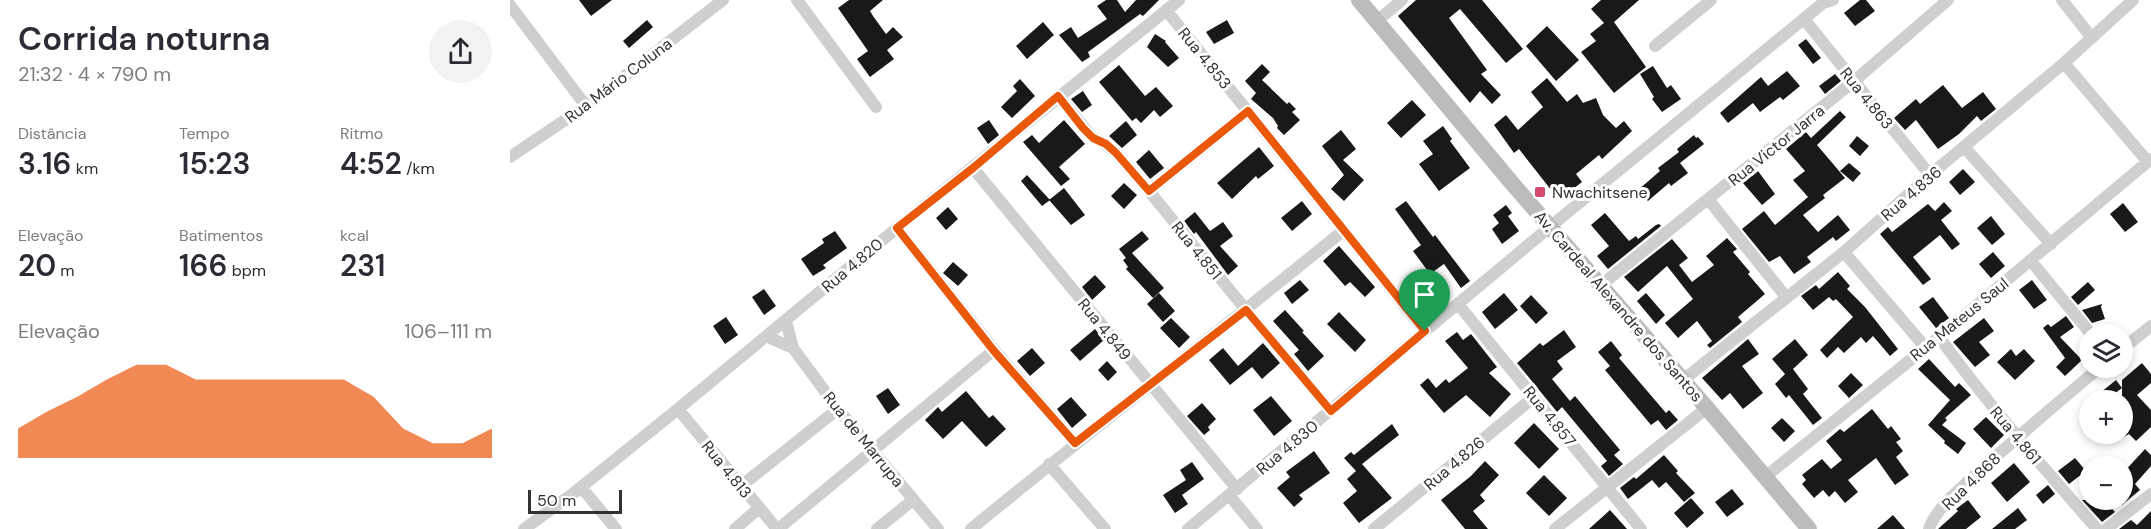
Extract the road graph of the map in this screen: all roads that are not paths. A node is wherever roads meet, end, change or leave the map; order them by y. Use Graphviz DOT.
graph roads {
  1 [pos="723,0"];
  2 [pos="797,0"];
  3 [pos="1179,0"];
  4 [pos="1359,0"];
  5 [pos="1402,0"];
  6 [pos="1711,0"];
  7 [pos="1948,0"];
  8 [pos="2062,0"];
  9 [pos="2133,0"];
  10 [pos="1827,1"];
  11 [pos="510,4"];
  12 [pos="1166,10"];
  13 [pos="1804,19"];
  14 [pos="1377,21"];
  15 [pos="2092,38"];
  16 [pos="1655,46"];
  17 [pos="2064,63"];
  18 [pos="1853,82"];
  19 [pos="1058,96"];
  20 [pos="586,106"];
  21 [pos="876,107"];
  22 [pos="1248,111"];
  23 [pos="1965,148"];
  24 [pos="510,157"];
  25 [pos="2150,160"];
  26 [pos="973,168"];
  27 [pos="1930,175"];
  28 [pos="1149,191"];
  29 [pos="1708,199"];
  30 [pos="1551,226"];
  31 [pos="897,228"];
  32 [pos="1344,230"];
  33 [pos="2051,244"];
  34 [pos="1844,252"];
  35 [pos="2031,261"];
  36 [pos="1600,286"];
  37 [pos="1786,297"];
  38 [pos="1458,304"];
  39 [pos="1246,310"];
  40 [pos="786,321"];
  41 [pos="2083,324"];
  42 [pos="2151,326"];
  43 [pos="1425,331"];
  44 [pos="768,337"];
  45 [pos="1939,337"];
  46 [pos="2133,340"];
  47 [pos="1925,347"];
  48 [pos="793,348"];
  49 [pos="994,351"];
  50 [pos="2087,378"];
  51 [pos="1683,380"];
  52 [pos="1150,384"];
  53 [pos="1534,397"];
  54 [pos="1707,408"];
  55 [pos="678,409"];
  56 [pos="838,409"];
  57 [pos="1331,411"];
  58 [pos="2017,437"];
  59 [pos="1075,443"];
  60 [pos="872,450"];
  61 [pos="1049,464"];
  62 [pos="1765,477"];
  63 [pos="741,486"];
  64 [pos="581,487"];
  65 [pos="1607,487"];
  66 [pos="1233,492"];
  67 [pos="2151,494"];
  68 [pos="913,500"];
  69 [pos="759,508"];
  70 [pos="524,529"];
  71 [pos="616,529"];
  72 [pos="735,529"];
  73 [pos="777,529"];
  74 [pos="877,529"];
  75 [pos="938,529"];
  76 [pos="971,529"];
  77 [pos="1105,529"];
  78 [pos="1188,529"];
  79 [pos="1257,529"];
  80 [pos="1374,529"];
  81 [pos="1555,529"];
  82 [pos="1641,529"];
  83 [pos="1809,529"];
  84 [pos="1929,529"];
  85 [pos="2097,529"];
  86 [pos="2106,529"];
  1 -- 20 [label="street, Rua Mário Coluna"];
  2 -- 21 [label="street"];
  3 -- 12 [label="street, Rua 4.820"];
  4 -- 14 [label="street, Av. Cardeal Alexandre dos Santos"];
  5 -- 14 [label="street"];
  6 -- 16 [label="street"];
  7 -- 18 [label="street, Rua Victor Jarra"];
  8 -- 15 [label="street"];
  9 -- 15 [label="street, Rua 4.836"];
  10 -- 13 [label="street, Rua 4.830"];
  11 -- 20 [label="street"];
  12 -- 19 [label="street, Rua 4.820"];
  12 -- 22 [label="street, Rua 4.853"];
  13 -- 18 [label="street, Rua 4.863"];
  13 -- 30 [label="street, Rua 4.830"];
  14 -- 30 [label="street, Av. Cardeal Alexandre dos Santos"];
  15 -- 17 [label="street, Rua 4.836"];
  17 -- 23 [label="street, Rua 4.836"];
  17 -- 25 [label="street"];
  18 -- 27 [label="street, Rua 4.863"];
  18 -- 29 [label="street, Rua Victor Jarra"];
  19 -- 26 [label="street, Rua 4.820"];
  19 -- 28 [label="street, Rua 4.851"];
  20 -- 24 [label="street, Rua Mário Coluna"];
  22 -- 28 [label="street"];
  22 -- 32 [label="street, Rua 4.853"];
  23 -- 27 [label="street, Rua 4.836"];
  23 -- 33 [label="street"];
  25 -- 33 [label="street, Rua Mateus Saul"];
  26 -- 31 [label="street, Rua 4.820"];
  26 -- 52 [label="street, Rua 4.849"];
  27 -- 34 [label="street, Rua 4.836"];
  28 -- 39 [label="street, Rua 4.851"];
  29 -- 36 [label="street, Rua Victor Jarra"];
  29 -- 37 [label="street"];
  30 -- 36 [label="street, Av. Cardeal Alexandre dos Santos"];
  30 -- 38 [label="street, Rua 4.830"];
  31 -- 40 [label="street, Rua 4.820"];
  31 -- 49 [label="street"];
  32 -- 39 [label="street"];
  32 -- 43 [label="street, Rua 4.853"];
  33 -- 35 [label="street, Rua Mateus Saul"];
  34 -- 37 [label="street, Rua 4.836"];
  34 -- 47 [label="street"];
  35 -- 41 [label="street"];
  35 -- 45 [label="street, Rua Mateus Saul"];
  36 -- 51 [label="street, Av. Cardeal Alexandre dos Santos"];
  37 -- 51 [label="street, Rua 4.836"];
  38 -- 43 [label="street, Rua 4.830"];
  38 -- 53 [label="street, Rua 4.857"];
  39 -- 52 [label="street"];
  39 -- 57 [label="street, Rua 4.851"];
  40 -- 44 [label="street, Rua 4.820"];
  40 -- 48 [label="street"];
  42 -- 46 [label="street"];
  43 -- 57 [label="street, Rua 4.830"];
  44 -- 48 [label="street"];
  44 -- 55 [label="street, Rua 4.820"];
  45 -- 47 [label="street, Rua Mateus Saul"];
  45 -- 58 [label="street, Rua 4.861"];
  47 -- 62 [label="street, Rua Mateus Saul"];
  48 -- 56 [label="street, Rua de Marrupa"];
  49 -- 59 [label="street"];
  49 -- 60 [label="street"];
  50 -- 58 [label="street, Rua 4.868"];
  51 -- 54 [label="street, Av. Cardeal Alexandre dos Santos"];
  52 -- 59 [label="street"];
  52 -- 66 [label="street, Rua 4.849"];
  53 -- 65 [label="street, Rua 4.857"];
  53 -- 80 [label="street, Rua 4.826"];
  54 -- 62 [label="street, Av. Cardeal Alexandre dos Santos"];
  54 -- 65 [label="street"];
  55 -- 63 [label="street, Rua 4.813"];
  55 -- 64 [label="street, Rua 4.820"];
  56 -- 60 [label="street, Rua de Marrupa"];
  56 -- 63 [label="street"];
  57 -- 66 [label="street, Rua 4.830"];
  58 -- 84 [label="street, Rua 4.868"];
  58 -- 85 [label="street, Rua 4.861"];
  59 -- 61 [label="street"];
  60 -- 68 [label="street, Rua de Marrupa"];
  60 -- 73 [label="street"];
  61 -- 76 [label="street"];
  61 -- 77 [label="street"];
  62 -- 83 [label="street, Av. Cardeal Alexandre dos Santos"];
  63 -- 69 [label="street, Rua 4.813"];
  64 -- 70 [label="street, Rua 4.820"];
  64 -- 71 [label="street"];
  65 -- 81 [label="street"];
  65 -- 82 [label="street, Rua 4.857"];
  66 -- 78 [label="street, Rua 4.830"];
  66 -- 79 [label="street, Rua 4.849"];
  67 -- 86 [label="street"];
  68 -- 74 [label="street"];
  68 -- 75 [label="street, Rua de Marrupa"];
  69 -- 72 [label="street"];
  69 -- 73 [label="street, Rua 4.813"];
}
